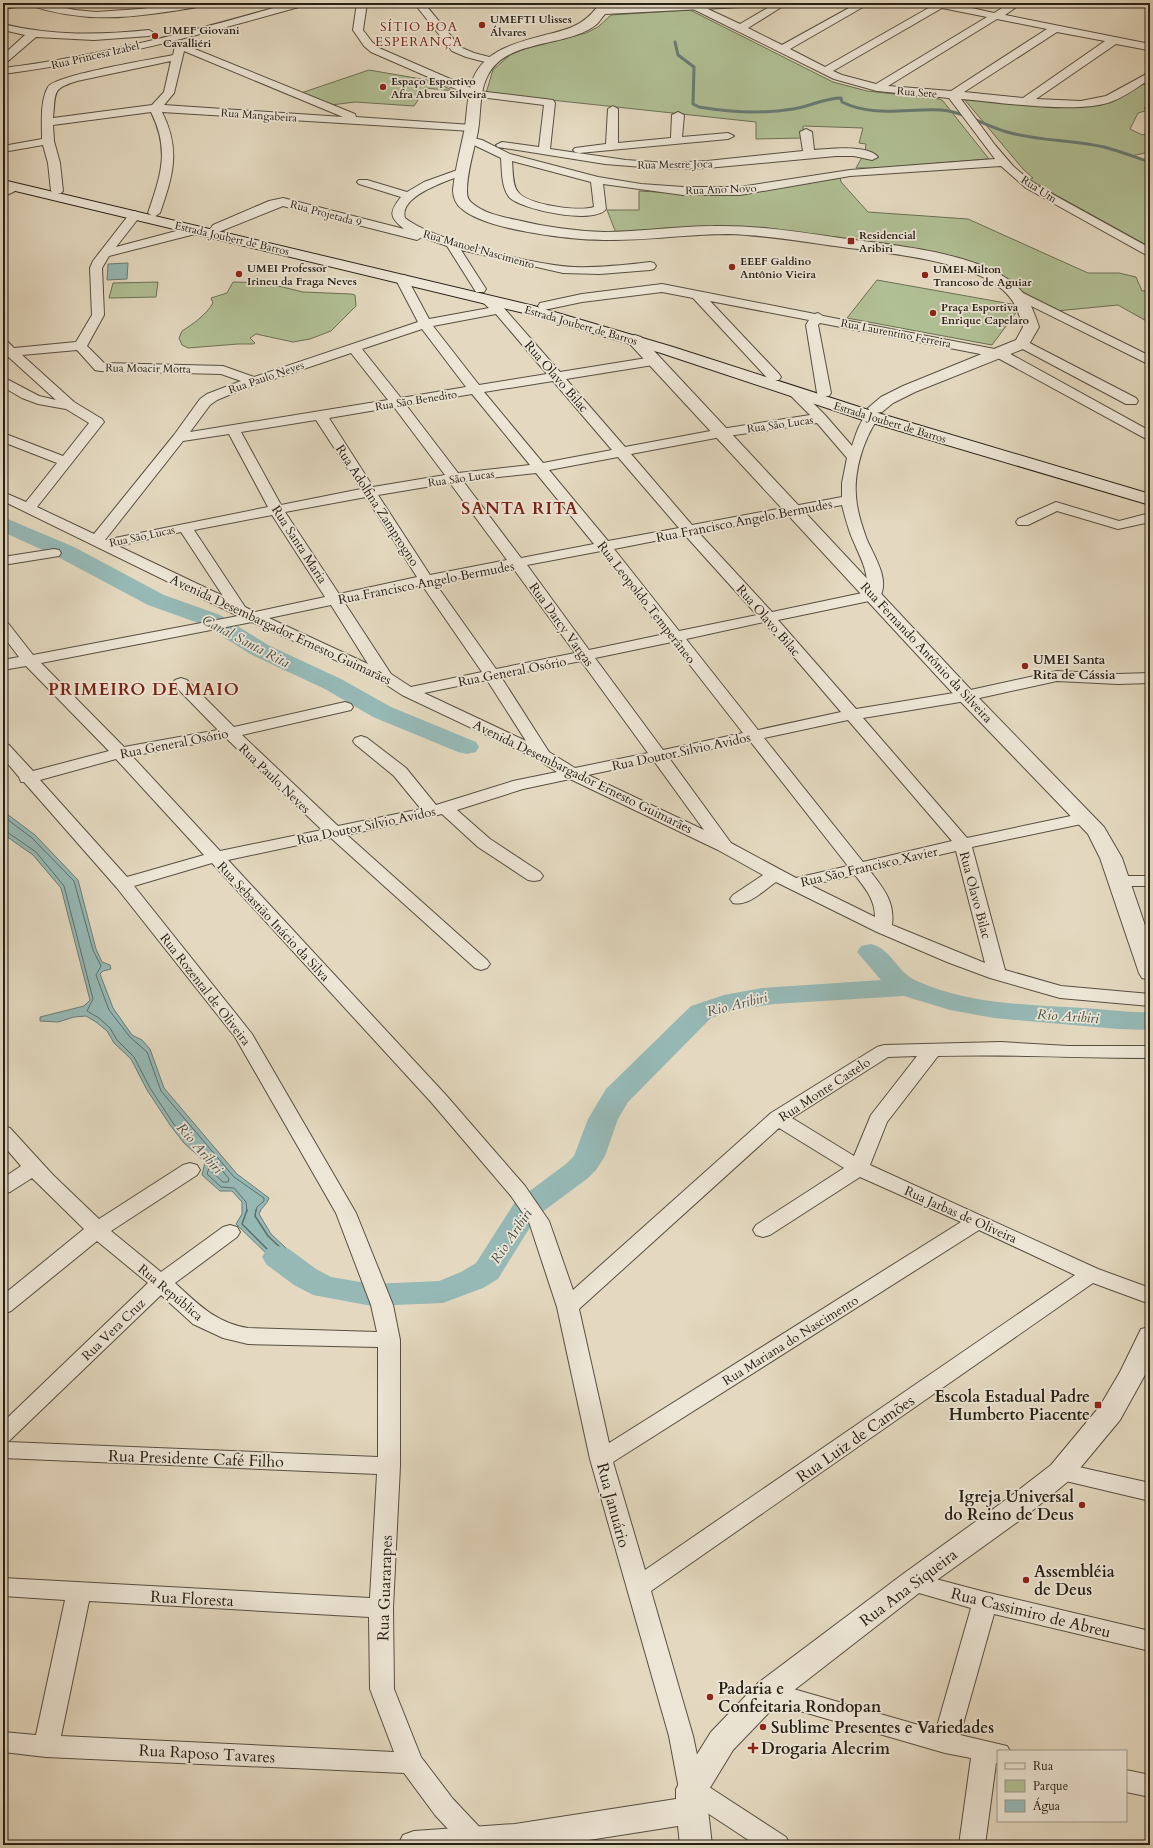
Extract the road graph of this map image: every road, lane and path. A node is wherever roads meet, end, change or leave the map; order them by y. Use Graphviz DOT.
graph roads {
  1 [pos="23,3"];
  2 [pos="33,3"];
  3 [pos="204,3"];
  4 [pos="302,3"];
  5 [pos="362,3"];
  6 [pos="419,3"];
  7 [pos="740,3"];
  8 [pos="783,3"];
  9 [pos="865,3"];
  10 [pos="1017,3"];
  11 [pos="939,4"];
  12 [pos="3,6"];
  13 [pos="599,6"];
  14 [pos="695,6"];
  15 [pos="996,16"];
  16 [pos="243,20"];
  17 [pos="3,27"];
  18 [pos="1056,28"];
  19 [pos="740,29"];
  20 [pos="33,34"];
  21 [pos="1114,40"];
  22 [pos="181,41"];
  23 [pos="1149,48"];
  24 [pos="781,50"];
  25 [pos="177,57"];
  26 [pos="3,60"];
  27 [pos="492,61"];
  28 [pos="825,71"];
  29 [pos="3,72"];
  30 [pos="1149,78"];
  31 [pos="877,88"];
  32 [pos="476,94"];
  33 [pos="953,95"];
  34 [pos="1025,101"];
  35 [pos="154,108"];
  36 [pos="614,109"];
  37 [pos="678,115"];
  38 [pos="47,122"];
  39 [pos="366,122"];
  40 [pos="806,132"];
  41 [pos="473,136"];
  42 [pos="728,136"];
  43 [pos="676,140"];
  44 [pos="48,141"];
  45 [pos="612,147"];
  46 [pos="3,149"];
  47 [pos="548,152"];
  48 [pos="809,153"];
  49 [pos="506,156"];
  50 [pos="872,157"];
  51 [pos="1004,162"];
  52 [pos="463,171"];
  53 [pos="3,178"];
  54 [pos="597,180"];
  55 [pos="363,182"];
  56 [pos="7,188"];
  57 [pos="57,191"];
  58 [pos="409,196"];
  59 [pos="154,213"];
  60 [pos="135,215"];
  61 [pos="217,228"];
  62 [pos="195,230"];
  63 [pos="439,239"];
  64 [pos="452,244"];
  65 [pos="642,252"];
  66 [pos="1150,253"];
  67 [pos="104,254"];
  68 [pos="650,266"];
  69 [pos="401,278"];
  70 [pos="662,288"];
  71 [pos="482,294"];
  72 [pos="1017,294"];
  73 [pos="698,296"];
  74 [pos="544,306"];
  75 [pos="499,310"];
  76 [pos="818,317"];
  77 [pos="425,324"];
  78 [pos="635,340"];
  79 [pos="1022,343"];
  80 [pos="80,346"];
  81 [pos="353,347"];
  82 [pos="7,348"];
  83 [pos="671,348"];
  84 [pos="1000,354"];
  85 [pos="653,361"];
  86 [pos="1150,362"];
  87 [pos="558,377"];
  88 [pos="774,377"];
  89 [pos="3,381"];
  90 [pos="253,381"];
  91 [pos="476,391"];
  92 [pos="793,391"];
  93 [pos="824,392"];
  94 [pos="397,402"];
  95 [pos="1131,402"];
  96 [pos="69,405"];
  97 [pos="874,412"];
  98 [pos="320,415"];
  99 [pos="820,418"];
  100 [pos="1150,424"];
  101 [pos="233,429"];
  102 [pos="1137,429"];
  103 [pos="721,433"];
  104 [pos="3,437"];
  105 [pos="1150,437"];
  106 [pos="179,438"];
  107 [pos="623,453"];
  108 [pos="854,457"];
  109 [pos="66,462"];
  110 [pos="539,468"];
  111 [pos="454,478"];
  112 [pos="1145,490"];
  113 [pos="370,492"];
  114 [pos="3,496"];
  115 [pos="848,500"];
  116 [pos="1150,500"];
  117 [pos="29,508"];
  118 [pos="277,511"];
  119 [pos="795,511"];
  120 [pos="1150,517"];
  121 [pos="1023,522"];
  122 [pos="185,527"];
  123 [pos="690,530"];
  124 [pos="100,543"];
  125 [pos="604,546"];
  126 [pos="54,553"];
  127 [pos="3,561"];
  128 [pos="518,564"];
  129 [pos="426,580"];
  130 [pos="874,595"];
  131 [pos="335,599"];
  132 [pos="242,616"];
  133 [pos="768,617"];
  134 [pos="3,626"];
  135 [pos="674,636"];
  136 [pos="585,656"];
  137 [pos="29,660"];
  138 [pos="3,665"];
  139 [pos="492,675"];
  140 [pos="385,677"];
  141 [pos="1150,678"];
  142 [pos="181,683"];
  143 [pos="408,692"];
  144 [pos="966,696"];
  145 [pos="345,707"];
  146 [pos="851,715"];
  147 [pos="229,733"];
  148 [pos="754,735"];
  149 [pos="361,741"];
  150 [pos="3,748"];
  151 [pos="120,753"];
  152 [pos="543,755"];
  153 [pos="659,756"];
  154 [pos="572,774"];
  155 [pos="27,778"];
  156 [pos="439,810"];
  157 [pos="1085,818"];
  158 [pos="333,833"];
  159 [pos="963,844"];
  160 [pos="724,846"];
  161 [pos="215,857"];
  162 [pos="860,869"];
  163 [pos="775,875"];
  164 [pos="534,876"];
  165 [pos="1118,881"];
  166 [pos="1150,881"];
  167 [pos="123,884"];
  168 [pos="794,884"];
  169 [pos="739,899"];
  170 [pos="883,928"];
  171 [pos="481,964"];
  172 [pos="1150,973"];
  173 [pos="997,974"];
  174 [pos="1150,1000"];
  175 [pos="932,1050"];
  176 [pos="1150,1052"];
  177 [pos="778,1118"];
  178 [pos="3,1133"];
  179 [pos="34,1167"];
  180 [pos="858,1168"];
  181 [pos="190,1170"];
  182 [pos="3,1187"];
  183 [pos="536,1217"];
  184 [pos="978,1221"];
  185 [pos="97,1230"];
  186 [pos="763,1230"];
  187 [pos="230,1232"];
  188 [pos="1091,1274"];
  189 [pos="161,1283"];
  190 [pos="1150,1296"];
  191 [pos="382,1305"];
  192 [pos="3,1306"];
  193 [pos="568,1307"];
  194 [pos="1150,1336"];
  195 [pos="389,1340"];
  196 [pos="3,1435"];
  197 [pos="3,1450"];
  198 [pos="601,1459"];
  199 [pos="389,1466"];
  200 [pos="1061,1472"];
  201 [pos="1150,1492"];
  202 [pos="913,1582"];
  203 [pos="3,1587"];
  204 [pos="638,1587"];
  205 [pos="79,1591"];
  206 [pos="985,1602"];
  207 [pos="381,1608"];
  208 [pos="1150,1642"];
  209 [pos="769,1692"];
  210 [pos="3,1742"];
  211 [pos="945,1743"];
  212 [pos="46,1746"];
  213 [pos="991,1752"];
  214 [pos="411,1762"];
  215 [pos="1127,1781"];
  216 [pos="1150,1786"];
  217 [pos="692,1799"];
  218 [pos="494,1842"];
  219 [pos="414,1845"];
  220 [pos="696,1845"];
  221 [pos="777,1845"];
  222 [pos="972,1845"];
  1 -- 12 [label="street"];
  2 -- 3 [label="street"];
  4 -- 16 [label="street, Rua Princesa Izabel"];
  5 -- 32 [label="street"];
  6 -- 27 [label="street"];
  7 -- 14 [label="street"];
  8 -- 19 [label="street"];
  9 -- 24 [label="street"];
  10 -- 15 [label="street"];
  11 -- 15 [label="street"];
  11 -- 28 [label="street"];
  13 -- 14 [label="street"];
  13 -- 27 [label="street"];
  14 -- 19 [label="street, Rua Sete"];
  15 -- 18 [label="street"];
  15 -- 31 [label="street"];
  16 -- 20 [label="street"];
  16 -- 22 [label="street, Rua Princesa Izabel"];
  17 -- 20 [label="street"];
  18 -- 21 [label="street"];
  18 -- 33 [label="street"];
  19 -- 24 [label="street, Rua Sete"];
  20 -- 26 [label="street"];
  21 -- 23 [label="street"];
  21 -- 34 [label="street"];
  22 -- 25 [label="street"];
  22 -- 29 [label="street, Rua Princesa Izabel"];
  22 -- 39 [label="street"];
  24 -- 28 [label="street, Rua Sete"];
  25 -- 35 [label="street"];
  25 -- 38 [label="street"];
  27 -- 32 [label="street"];
  28 -- 31 [label="street, Rua Sete"];
  30 -- 34 [label="street, Rua Sete"];
  31 -- 33 [label="street, Rua Sete"];
  32 -- 41 [label="street"];
  32 -- 47 [label="street"];
  33 -- 34 [label="street, Rua Sete"];
  33 -- 51 [label="street, Rua Um"];
  35 -- 38 [label="street, Rua Mangabeira"];
  35 -- 39 [label="street, Rua Mangabeira"];
  35 -- 59 [label="street"];
  36 -- 45 [label="street"];
  37 -- 43 [label="street"];
  38 -- 44 [label="street"];
  39 -- 41 [label="street, Rua Mangabeira"];
  40 -- 48 [label="street"];
  41 -- 47 [label="street, Rua Mestre Joca"];
  41 -- 49 [label="street, Rua Ano Novo"];
  41 -- 52 [label="street"];
  42 -- 43 [label="street"];
  43 -- 45 [label="street"];
  44 -- 46 [label="street"];
  44 -- 57 [label="street"];
  45 -- 47 [label="street"];
  47 -- 48 [label="street, Rua Mestre Joca"];
  48 -- 50 [label="street, Rua Mestre Joca"];
  49 -- 54 [label="street, Rua Ano Novo"];
  49 -- 54 [label="street"];
  51 -- 54 [label="street, Rua Ano Novo"];
  51 -- 66 [label="street, Rua Um"];
  52 -- 58 [label="street, Rua Manoel Nascimento"];
  52 -- 72 [label="street"];
  53 -- 57 [label="street, Estrada Joubert de Barros"];
  55 -- 58 [label="street"];
  56 -- 60 [label="street, Estrada Joubert de Barros"];
  57 -- 59 [label="street, Estrada Joubert de Barros"];
  58 -- 63 [label="street, Rua Manoel Nascimento"];
  59 -- 61 [label="street, Estrada Joubert de Barros"];
  60 -- 62 [label="street, Estrada Joubert de Barros"];
  60 -- 67 [label="street"];
  61 -- 63 [label="street, Rua Projetada 9"];
  61 -- 71 [label="street, Estrada Joubert de Barros"];
  62 -- 67 [label="street"];
  62 -- 69 [label="street, Estrada Joubert de Barros"];
  63 -- 64 [label="street, Rua Manoel Nascimento"];
  64 -- 68 [label="street, Rua Manoel Nascimento"];
  64 -- 71 [label="street, Rua Olavo Bilac"];
  65 -- 68 [label="street"];
  67 -- 80 [label="street"];
  68 -- 70 [label="street"];
  69 -- 71 [label="street, Estrada Joubert de Barros"];
  69 -- 77 [label="street, Rua Leopoldo Temperâneo"];
  70 -- 73 [label="street, Rua Laurentino Ferreira"];
  70 -- 74 [label="street"];
  71 -- 74 [label="street, Estrada Joubert de Barros"];
  71 -- 75 [label="street, Rua Olavo Bilac"];
  71 -- 78 [label="street, Estrada Joubert de Barros"];
  72 -- 79 [label="street"];
  72 -- 86 [label="street"];
  73 -- 76 [label="street, Rua Laurentino Ferreira"];
  73 -- 88 [label="street"];
  74 -- 83 [label="street, Estrada Joubert de Barros"];
  75 -- 77 [label="street, Rua Paulo Neves"];
  75 -- 87 [label="street, Rua Olavo Bilac"];
  76 -- 84 [label="street, Rua Laurentino Ferreira"];
  76 -- 93 [label="street"];
  77 -- 81 [label="street, Rua Paulo Neves"];
  77 -- 91 [label="street, Rua Leopoldo Temperâneo"];
  78 -- 83 [label="street, Estrada Joubert de Barros"];
  78 -- 85 [label="street, Rua Fernando Antônio da Silveira"];
  79 -- 84 [label="street"];
  79 -- 95 [label="street"];
  80 -- 82 [label="street"];
  80 -- 90 [label="street, Rua Moacir Motta"];
  81 -- 90 [label="street, Rua Paulo Neves"];
  81 -- 94 [label="street, Rua Darcy Vargas"];
  82 -- 96 [label="street"];
  83 -- 85 [label="street"];
  83 -- 88 [label="street, Estrada Joubert de Barros"];
  83 -- 92 [label="street, Estrada Joubert de Barros"];
  84 -- 97 [label="street"];
  84 -- 102 [label="street, Rua Laurentino Ferreira"];
  85 -- 87 [label="street, Rua São Benedito"];
  85 -- 103 [label="street, Rua Fernando Antônio da Silveira"];
  87 -- 91 [label="street, Rua São Benedito"];
  87 -- 107 [label="street, Rua Olavo Bilac"];
  88 -- 93 [label="street, Estrada Joubert de Barros"];
  89 -- 96 [label="street"];
  90 -- 106 [label="street, Rua Paulo Neves"];
  91 -- 94 [label="street, Rua São Benedito"];
  91 -- 110 [label="street, Rua Leopoldo Temperâneo"];
  92 -- 97 [label="street, Estrada Joubert de Barros"];
  92 -- 99 [label="street"];
  93 -- 97 [label="street, Estrada Joubert de Barros"];
  94 -- 98 [label="street, Rua São Benedito"];
  94 -- 111 [label="street, Rua Darcy Vargas"];
  96 -- 109 [label="street"];
  97 -- 108 [label="street"];
  97 -- 112 [label="street, Estrada Joubert de Barros"];
  97 -- 116 [label="street, Estrada Joubert de Barros"];
  98 -- 101 [label="street, Rua São Benedito"];
  98 -- 113 [label="street, Rua Adolfina Zamprogno"];
  99 -- 103 [label="street, Rua São Lucas"];
  99 -- 108 [label="street"];
  100 -- 102 [label="street"];
  101 -- 106 [label="street, Rua São Benedito"];
  101 -- 118 [label="street, Rua Santa Maria"];
  102 -- 105 [label="street, Rua Laurentino Ferreira"];
  103 -- 107 [label="street, Rua São Lucas"];
  103 -- 119 [label="street, Rua Fernando Antônio da Silveira"];
  104 -- 109 [label="street"];
  106 -- 124 [label="street, Rua Paulo Neves"];
  107 -- 110 [label="street, Rua São Lucas"];
  107 -- 123 [label="street, Rua Olavo Bilac"];
  108 -- 115 [label="street"];
  109 -- 117 [label="street"];
  110 -- 111 [label="street, Rua São Lucas"];
  110 -- 125 [label="street, Rua Leopoldo Temperâneo"];
  111 -- 113 [label="street, Rua São Lucas"];
  111 -- 128 [label="street, Rua Darcy Vargas"];
  113 -- 118 [label="street, Rua São Lucas"];
  113 -- 129 [label="street, Rua Adolfina Zamprogno"];
  114 -- 117 [label="street, Avenida Desembargador Ernesto Guimarães"];
  115 -- 119 [label="street, Rua Francisco Angelo Bermudes"];
  115 -- 130 [label="street"];
  117 -- 124 [label="street, Avenida Desembargador Ernesto Guimarães"];
  118 -- 122 [label="street, Rua São Lucas"];
  118 -- 131 [label="street, Rua Santa Maria"];
  119 -- 123 [label="street, Rua Francisco Angelo Bermudes"];
  119 -- 130 [label="street, Rua Fernando Antônio da Silveira"];
  120 -- 121 [label="street"];
  122 -- 124 [label="street, Rua São Lucas"];
  122 -- 132 [label="street"];
  123 -- 125 [label="street, Rua Francisco Angelo Bermudes"];
  123 -- 133 [label="street, Rua Olavo Bilac"];
  124 -- 132 [label="street, Avenida Desembargador Ernesto Guimarães"];
  125 -- 128 [label="street, Rua Francisco Angelo Bermudes"];
  125 -- 135 [label="street, Rua Leopoldo Temperâneo"];
  126 -- 127 [label="street"];
  128 -- 129 [label="street, Rua Francisco Angelo Bermudes"];
  128 -- 136 [label="street, Rua Darcy Vargas"];
  129 -- 131 [label="street, Rua Francisco Angelo Bermudes"];
  129 -- 139 [label="street, Rua Adolfina Zamprogno"];
  130 -- 133 [label="street, Rua General Osório"];
  130 -- 144 [label="street, Rua Fernando Antônio da Silveira"];
  131 -- 132 [label="street, Rua Francisco Angelo Bermudes"];
  131 -- 140 [label="street, Rua Santa Maria"];
  132 -- 137 [label="street, Rua Francisco Angelo Bermudes"];
  132 -- 140 [label="street, Avenida Desembargador Ernesto Guimarães"];
  133 -- 135 [label="street, Rua General Osório"];
  133 -- 146 [label="street, Rua Olavo Bilac"];
  134 -- 137 [label="street, Rua Sebastião Inácio da Silva"];
  135 -- 136 [label="street, Rua General Osório"];
  135 -- 148 [label="street, Rua Leopoldo Temperâneo"];
  136 -- 139 [label="street, Rua General Osório"];
  136 -- 153 [label="street, Rua Darcy Vargas"];
  137 -- 138 [label="street, Rua Francisco Angelo Bermudes"];
  137 -- 151 [label="street, Rua Sebastião Inácio da Silva"];
  139 -- 143 [label="street, Rua General Osório"];
  139 -- 152 [label="street, Rua Adolfina Zamprogno"];
  140 -- 143 [label="street, Avenida Desembargador Ernesto Guimarães"];
  141 -- 144 [label="street, Rua Doutor Silvio Avidos"];
  142 -- 147 [label="street, Rua Paulo Neves"];
  143 -- 152 [label="street, Avenida Desembargador Ernesto Guimarães"];
  144 -- 146 [label="street, Rua Doutor Silvio Avidos"];
  144 -- 157 [label="street, Rua Fernando Antônio da Silveira"];
  145 -- 147 [label="street, Rua General Osório"];
  146 -- 148 [label="street, Rua Doutor Silvio Avidos"];
  146 -- 159 [label="street, Rua Olavo Bilac"];
  147 -- 151 [label="street, Rua General Osório"];
  147 -- 158 [label="street, Rua Paulo Neves"];
  148 -- 153 [label="street, Rua Doutor Silvio Avidos"];
  148 -- 162 [label="street, Rua Leopoldo Temperâneo"];
  149 -- 156 [label="street"];
  150 -- 155 [label="street, Rua Rozental de Oliveira"];
  151 -- 155 [label="street, Rua General Osório"];
  151 -- 161 [label="street, Rua Sebastião Inácio da Silva"];
  152 -- 154 [label="street, Avenida Desembargador Ernesto Guimarães"];
  153 -- 154 [label="street, Rua Doutor Silvio Avidos"];
  153 -- 160 [label="street, Rua Darcy Vargas"];
  154 -- 156 [label="street, Rua Doutor Silvio Avidos"];
  154 -- 160 [label="street, Avenida Desembargador Ernesto Guimarães"];
  155 -- 167 [label="street, Rua Rozental de Oliveira"];
  156 -- 158 [label="street, Rua Doutor Silvio Avidos"];
  156 -- 164 [label="street"];
  157 -- 159 [label="street, Rua São Francisco Xavier"];
  157 -- 165 [label="street, Rua Fernando Antônio da Silveira"];
  158 -- 161 [label="street, Rua Doutor Silvio Avidos"];
  158 -- 171 [label="street, Rua Paulo Neves"];
  159 -- 162 [label="street, Rua São Francisco Xavier"];
  159 -- 173 [label="street, Rua Olavo Bilac"];
  160 -- 163 [label="street, Avenida Desembargador Ernesto Guimarães"];
  161 -- 167 [label="street, Rua Doutor Silvio Avidos"];
  161 -- 183 [label="street, Rua Sebastião Inácio da Silva"];
  162 -- 168 [label="street, Rua São Francisco Xavier"];
  162 -- 170 [label="street, Rua Leopoldo Temperâneo"];
  163 -- 168 [label="street, Avenida Desembargador Ernesto Guimarães"];
  163 -- 169 [label="street"];
  165 -- 166 [label="street"];
  165 -- 172 [label="street, Rua Fernando Antônio da Silveira"];
  167 -- 191 [label="street, Rua Rozental de Oliveira"];
  168 -- 170 [label="street, Avenida Desembargador Ernesto Guimarães"];
  170 -- 173 [label="street, Avenida Desembargador Ernesto Guimarães"];
  173 -- 174 [label="street, Avenida Desembargador Ernesto Guimarães"];
  175 -- 176 [label="street, Rua Monte Castelo"];
  175 -- 177 [label="street, Rua Monte Castelo"];
  175 -- 180 [label="street"];
  177 -- 180 [label="street, Rua Jarbas de Oliveira"];
  177 -- 193 [label="street, Rua Monte Castelo"];
  178 -- 179 [label="street, Rua República"];
  179 -- 182 [label="street"];
  179 -- 185 [label="street, Rua República"];
  180 -- 184 [label="street, Rua Jarbas de Oliveira"];
  180 -- 186 [label="street"];
  181 -- 185 [label="street"];
  183 -- 193 [label="street, Rua Januário"];
  184 -- 188 [label="street, Rua Jarbas de Oliveira"];
  184 -- 198 [label="street, Rua Mariana do Nascimento"];
  185 -- 189 [label="street, Rua República"];
  185 -- 192 [label="street"];
  187 -- 189 [label="street, Rua Vera Cruz"];
  188 -- 190 [label="street, Rua Jarbas de Oliveira"];
  188 -- 204 [label="street, Rua Luiz de Camões"];
  189 -- 195 [label="street, Rua República"];
  189 -- 196 [label="street, Rua Vera Cruz"];
  191 -- 195 [label="street, Rua Guararapes"];
  193 -- 198 [label="street, Rua Januário"];
  194 -- 200 [label="street, Rua Ana Siqueira"];
  195 -- 199 [label="street, Rua Guararapes"];
  197 -- 199 [label="street, Rua Presidente Café Filho"];
  198 -- 204 [label="street, Rua Januário"];
  199 -- 207 [label="street, Rua Guararapes"];
  200 -- 201 [label="street"];
  200 -- 202 [label="street, Rua Ana Siqueira"];
  202 -- 206 [label="street, Rua Cassimiro de Abreu"];
  202 -- 209 [label="street, Rua Ana Siqueira"];
  203 -- 205 [label="street, Rua Floresta"];
  204 -- 217 [label="street, Rua Januário"];
  205 -- 207 [label="street, Rua Floresta"];
  205 -- 212 [label="street"];
  206 -- 208 [label="street, Rua Cassimiro de Abreu"];
  206 -- 211 [label="street"];
  207 -- 214 [label="street, Rua Guararapes"];
  209 -- 211 [label="street"];
  209 -- 217 [label="street, Rua Ana Siqueira"];
  210 -- 212 [label="street, Rua Raposo Tavares"];
  211 -- 213 [label="street"];
  212 -- 214 [label="street, Rua Raposo Tavares"];
  213 -- 222 [label="street"];
  214 -- 218 [label="street, Rua Guararapes"];
  215 -- 216 [label="street"];
  217 -- 218 [label="street"];
  217 -- 220 [label="street"];
  217 -- 221 [label="street"];
  218 -- 219 [label="street"];
}
